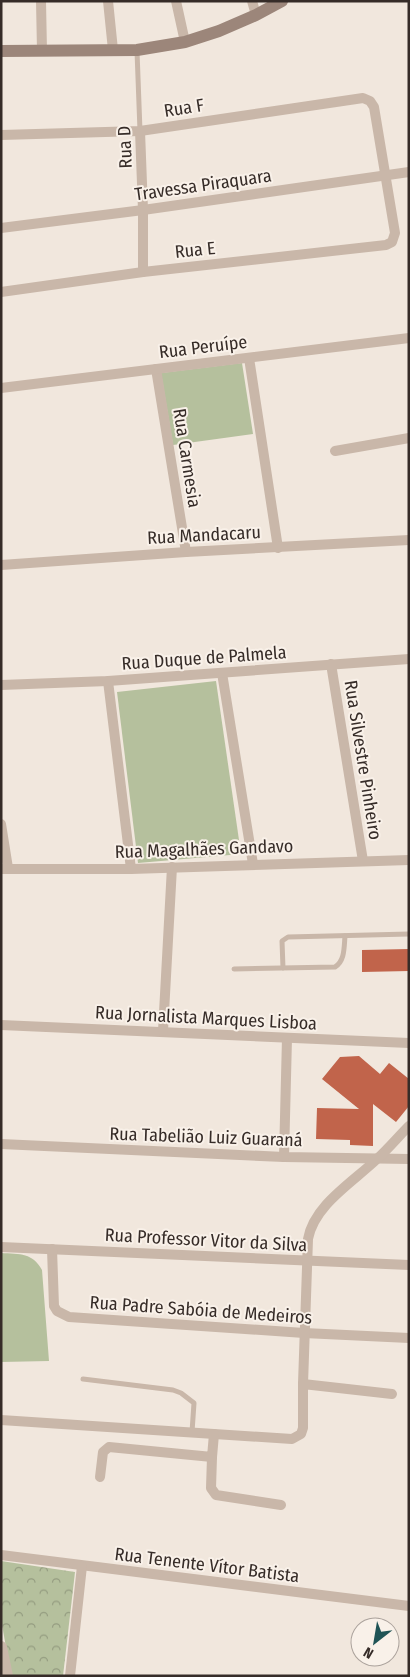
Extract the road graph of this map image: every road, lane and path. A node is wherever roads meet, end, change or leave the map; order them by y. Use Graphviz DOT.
graph roads {
  1 [pos="41,1"];
  2 [pos="108,1"];
  3 [pos="176,1"];
  4 [pos="252,1"];
  5 [pos="282,1"];
  6 [pos="256,15"];
  7 [pos="185,42"];
  8 [pos="113,50"];
  9 [pos="137,50"];
  10 [pos="1,51"];
  11 [pos="42,51"];
  12 [pos="140,131"];
  13 [pos="1,135"];
  14 [pos="409,172"];
  15 [pos="386,174"];
  16 [pos="143,210"];
  17 [pos="1,228"];
  18 [pos="143,272"];
  19 [pos="1,292"];
  20 [pos="409,338"];
  21 [pos="249,358"];
  22 [pos="156,369"];
  23 [pos="1,388"];
  24 [pos="409,438"];
  25 [pos="335,451"];
  26 [pos="409,540"];
  27 [pos="278,548"];
  28 [pos="186,552"];
  29 [pos="1,564"];
  30 [pos="409,660"];
  31 [pos="331,664"];
  32 [pos="222,673"];
  33 [pos="108,681"];
  34 [pos="1,685"];
  35 [pos="1,824"];
  36 [pos="409,860"];
  37 [pos="363,861"];
  38 [pos="253,864"];
  39 [pos="172,867"];
  40 [pos="4,869"];
  41 [pos="131,869"];
  42 [pos="409,934"];
  43 [pos="345,936"];
  44 [pos="283,968"];
  45 [pos="234,969"];
  46 [pos="1,1025"];
  47 [pos="163,1031"];
  48 [pos="288,1038"];
  49 [pos="409,1043"];
  50 [pos="409,1126"];
  51 [pos="1,1144"];
  52 [pos="284,1158"];
  53 [pos="379,1158"];
  54 [pos="409,1159"];
  55 [pos="1,1247"];
  56 [pos="52,1249"];
  57 [pos="307,1261"];
  58 [pos="409,1265"];
  59 [pos="304,1333"];
  60 [pos="409,1338"];
  61 [pos="83,1379"];
  62 [pos="303,1384"];
  63 [pos="392,1394"];
  64 [pos="1,1420"];
  65 [pos="192,1432"];
  66 [pos="214,1434"];
  67 [pos="212,1456"];
  68 [pos="100,1477"];
  69 [pos="281,1504"];
  70 [pos="1,1555"];
  71 [pos="82,1566"];
  72 [pos="409,1606"];
  73 [pos="1,1648"];
  74 [pos="7,1676"];
  75 [pos="70,1676"];
  1 -- 11 [label="street"];
  2 -- 8 [label="street"];
  3 -- 7 [label="street"];
  4 -- 6 [label="street"];
  5 -- 6 [label="main road"];
  6 -- 7 [label="main road"];
  7 -- 9 [label="main road"];
  8 -- 9 [label="main road"];
  8 -- 11 [label="main road"];
  9 -- 12 [label="lane, Rua D"];
  10 -- 11 [label="main road"];
  12 -- 13 [label="street, Rua F"];
  12 -- 15 [label="street, Rua F"];
  12 -- 16 [label="street, Rua D"];
  14 -- 15 [label="street, Travessa Piraquara"];
  15 -- 16 [label="street, Travessa Piraquara"];
  15 -- 18 [label="street, Rua E"];
  16 -- 17 [label="street, Travessa Piraquara"];
  16 -- 18 [label="street, Rua D"];
  18 -- 19 [label="street, Rua E"];
  20 -- 21 [label="street, Rua Peruípe"];
  21 -- 22 [label="street, Rua Peruípe"];
  21 -- 27 [label="street"];
  22 -- 23 [label="street, Rua Peruípe"];
  22 -- 28 [label="street, Rua Carmesia"];
  24 -- 25 [label="street"];
  26 -- 27 [label="street, Rua Mandacaru"];
  27 -- 28 [label="street, Rua Mandacaru"];
  28 -- 29 [label="street, Rua Mandacaru"];
  30 -- 31 [label="street, Rua Duque de Palmela"];
  31 -- 32 [label="street, Rua Duque de Palmela"];
  31 -- 37 [label="street, Rua Silvestre Pinheiro"];
  32 -- 33 [label="street, Rua Duque de Palmela"];
  32 -- 38 [label="street"];
  33 -- 34 [label="street, Rua Duque de Palmela"];
  33 -- 41 [label="street"];
  35 -- 40 [label="street"];
  36 -- 37 [label="street, Rua Magalhães Gandavo"];
  37 -- 38 [label="street, Rua Magalhães Gandavo"];
  38 -- 39 [label="street, Rua Magalhães Gandavo"];
  39 -- 41 [label="street, Rua Magalhães Gandavo"];
  39 -- 47 [label="street"];
  40 -- 41 [label="street, Rua Magalhães Gandavo"];
  42 -- 43 [label="lane"];
  43 -- 44 [label="lane"];
  43 -- 44 [label="lane"];
  44 -- 45 [label="lane"];
  46 -- 47 [label="street, Rua Jornalista Marques Lisboa"];
  47 -- 48 [label="street, Rua Jornalista Marques Lisboa"];
  48 -- 49 [label="street, Rua Jornalista Marques Lisboa"];
  48 -- 52 [label="street"];
  50 -- 53 [label="street"];
  51 -- 52 [label="street, Rua Tabelião Luiz Guaraná"];
  52 -- 53 [label="street, Rua Tabelião Luiz Guaraná"];
  53 -- 54 [label="street, Rua Tabelião Luiz Guaraná"];
  53 -- 57 [label="street"];
  55 -- 56 [label="street, Rua Professor Vitor da Silva"];
  56 -- 57 [label="street, Rua Professor Vitor da Silva"];
  56 -- 59 [label="street, Rua Padre Sabóia de Medeiros"];
  57 -- 58 [label="street, Rua Professor Vitor da Silva"];
  57 -- 59 [label="street"];
  59 -- 60 [label="street, Rua Padre Sabóia de Medeiros"];
  59 -- 62 [label="street"];
  61 -- 65 [label="lane"];
  62 -- 63 [label="street"];
  62 -- 66 [label="street"];
  64 -- 65 [label="street"];
  65 -- 66 [label="street"];
  66 -- 67 [label="street"];
  67 -- 68 [label="street"];
  67 -- 69 [label="street"];
  70 -- 71 [label="street, Rua Tenente Vítor Batista"];
  71 -- 72 [label="street, Rua Tenente Vítor Batista"];
  71 -- 75 [label="street"];
  73 -- 74 [label="street"];
}
